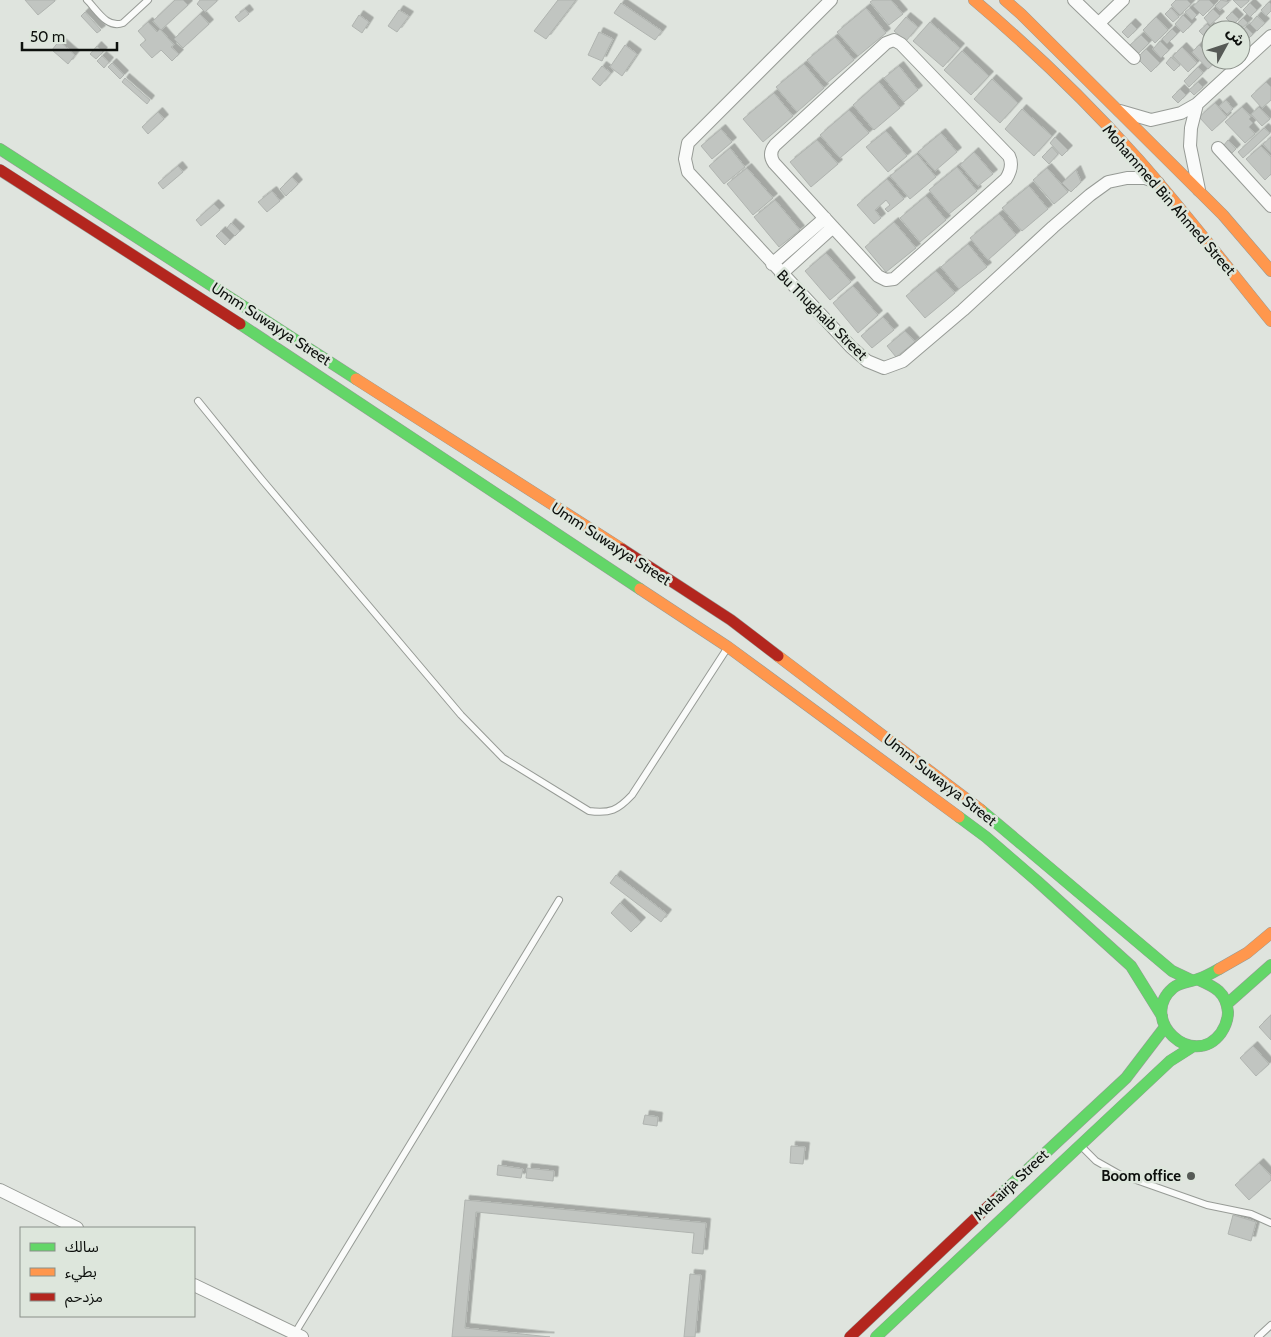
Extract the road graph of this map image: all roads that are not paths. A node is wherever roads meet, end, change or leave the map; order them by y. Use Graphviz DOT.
graph roads {
  1 [pos="87,0"];
  2 [pos="148,0"];
  3 [pos="830,0"];
  4 [pos="974,0"];
  5 [pos="1005,0"];
  6 [pos="1074,0"];
  7 [pos="1123,0"];
  8 [pos="1099,23"];
  9 [pos="1271,36"];
  10 [pos="1134,58"];
  11 [pos="1197,104"];
  12 [pos="1120,111"];
  13 [pos="1218,148"];
  14 [pos="0,149"];
  15 [pos="0,170"];
  16 [pos="1158,183"];
  17 [pos="1199,191"];
  18 [pos="1271,205"];
  19 [pos="829,223"];
  20 [pos="772,264"];
  21 [pos="1271,271"];
  22 [pos="781,274"];
  23 [pos="1271,321"];
  24 [pos="198,401"];
  25 [pos="728,647"];
  26 [pos="558,900"];
  27 [pos="1271,933"];
  28 [pos="1271,965"];
  29 [pos="1195,980"];
  30 [pos="1227,1004"];
  31 [pos="1163,1021"];
  32 [pos="1192,1046"];
  33 [pos="1081,1145"];
  34 [pos="0,1190"];
  35 [pos="1271,1223"];
  36 [pos="75,1227"];
  37 [pos="195,1286"];
  38 [pos="1271,1325"];
  39 [pos="296,1336"];
  40 [pos="850,1337"];
  41 [pos="876,1337"];
  42 [pos="1258,1337"];
  1 -- 2 [label="lane"];
  3 -- 20 [label="street, Bu Thughaib Street"];
  4 -- 16 [label="street, Mohammed Bin Ahmed Street"];
  5 -- 12 [label="street, Mohammed Bin Ahmed Street"];
  6 -- 8 [label="street"];
  7 -- 8 [label="street"];
  8 -- 10 [label="street"];
  9 -- 11 [label="street"];
  11 -- 12 [label="street"];
  11 -- 17 [label="street"];
  12 -- 17 [label="street, Mohammed Bin Ahmed Street"];
  13 -- 18 [label="street"];
  14 -- 29 [label="street, Umm Suwayya Street"];
  15 -- 25 [label="street, Umm Suwayya Street"];
  16 -- 22 [label="street, Bu Thughaib Street"];
  16 -- 23 [label="street, Mohammed Bin Ahmed Street"];
  17 -- 21 [label="street, Mohammed Bin Ahmed Street"];
  19 -- 19 [label="street"];
  19 -- 20 [label="street"];
  19 -- 22 [label="street"];
  20 -- 22 [label="street, Bu Thughaib Street"];
  24 -- 25 [label="lane"];
  25 -- 31 [label="street, Umm Suwayya Street"];
  26 -- 39 [label="lane"];
  27 -- 29 [label="street"];
  28 -- 30 [label="street"];
  29 -- 30 [label="street"];
  29 -- 31 [label="street"];
  30 -- 32 [label="street"];
  31 -- 32 [label="street"];
  31 -- 40 [label="street, Mehairja Street"];
  32 -- 33 [label="street, Mehairja Street"];
  33 -- 35 [label="lane"];
  33 -- 41 [label="street, Mehairja Street"];
  34 -- 36 [label="street"];
  37 -- 39 [label="street"];
  38 -- 42 [label="lane"];
}
